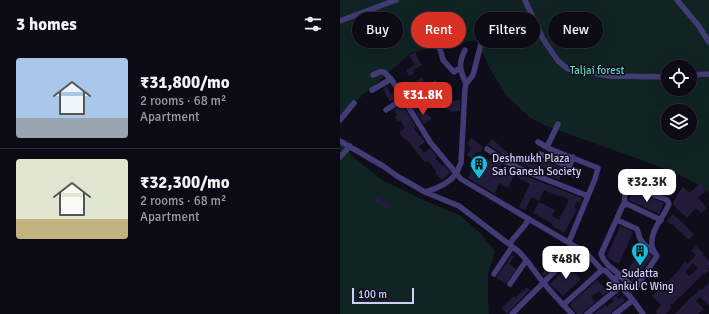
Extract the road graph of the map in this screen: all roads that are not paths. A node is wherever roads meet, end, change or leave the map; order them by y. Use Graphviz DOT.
graph roads {
  1 [pos="396,0"];
  2 [pos="525,0"];
  3 [pos="677,0"];
  4 [pos="340,21"];
  5 [pos="709,42"];
  6 [pos="439,48"];
  7 [pos="480,48"];
  8 [pos="465,50"];
  9 [pos="460,68"];
  10 [pos="373,74"];
  11 [pos="709,74"];
  12 [pos="697,75"];
  13 [pos="661,76"];
  14 [pos="391,79"];
  15 [pos="435,84"];
  16 [pos="466,84"];
  17 [pos="372,90"];
  18 [pos="404,98"];
  19 [pos="354,103"];
  20 [pos="407,104"];
  21 [pos="386,110"];
  22 [pos="340,120"];
  23 [pos="558,124"];
  24 [pos="340,141"];
  25 [pos="538,142"];
  26 [pos="350,146"];
  27 [pos="547,147"];
  28 [pos="487,149"];
  29 [pos="540,154"];
  30 [pos="340,157"];
  31 [pos="573,158"];
  32 [pos="456,174"];
  33 [pos="425,192"];
  34 [pos="588,196"];
  35 [pos="625,205"];
  36 [pos="617,220"];
  37 [pos="661,220"];
  38 [pos="527,222"];
  39 [pos="569,242"];
  40 [pos="510,246"];
  41 [pos="576,250"];
  42 [pos="657,256"];
  43 [pos="526,261"];
  44 [pos="600,272"];
  45 [pos="494,274"];
  46 [pos="618,275"];
  47 [pos="615,281"];
  48 [pos="544,283"];
  49 [pos="510,284"];
  50 [pos="618,289"];
  51 [pos="633,300"];
  52 [pos="563,305"];
  53 [pos="512,314"];
  54 [pos="572,314"];
  55 [pos="588,314"];
  56 [pos="615,314"];
  57 [pos="643,314"];
  1 -- 4 [label="street"];
  2 -- 13 [label="street"];
  3 -- 5 [label="street"];
  6 -- 9 [label="street"];
  7 -- 16 [label="street"];
  8 -- 9 [label="street"];
  9 -- 16 [label="street"];
  10 -- 14 [label="street"];
  11 -- 12 [label="street"];
  14 -- 17 [label="street"];
  14 -- 18 [label="street"];
  15 -- 20 [label="street"];
  16 -- 32 [label="street"];
  18 -- 20 [label="street"];
  18 -- 21 [label="street"];
  19 -- 22 [label="street"];
  20 -- 32 [label="street"];
  23 -- 27 [label="street"];
  24 -- 26 [label="street"];
  25 -- 27 [label="street"];
  26 -- 30 [label="street"];
  26 -- 33 [label="street"];
  27 -- 31 [label="street"];
  28 -- 34 [label="street"];
  29 -- 31 [label="street"];
  31 -- 34 [label="street"];
  32 -- 33 [label="street"];
  32 -- 38 [label="street"];
  33 -- 40 [label="street"];
  34 -- 39 [label="street"];
  35 -- 36 [label="street"];
  35 -- 37 [label="street"];
  35 -- 37 [label="street"];
  36 -- 42 [label="street"];
  36 -- 46 [label="street"];
  37 -- 42 [label="street"];
  38 -- 39 [label="street"];
  38 -- 40 [label="street"];
  39 -- 41 [label="street"];
  40 -- 43 [label="street"];
  40 -- 45 [label="street"];
  41 -- 44 [label="street"];
  41 -- 48 [label="street"];
  42 -- 46 [label="street"];
  43 -- 48 [label="street"];
  43 -- 49 [label="street"];
  44 -- 47 [label="street"];
  44 -- 52 [label="street"];
  46 -- 47 [label="street"];
  47 -- 50 [label="street"];
  48 -- 52 [label="street"];
  48 -- 53 [label="street"];
  50 -- 51 [label="street"];
  50 -- 55 [label="street"];
  51 -- 56 [label="street"];
  51 -- 57 [label="street"];
  52 -- 54 [label="street"];
}
